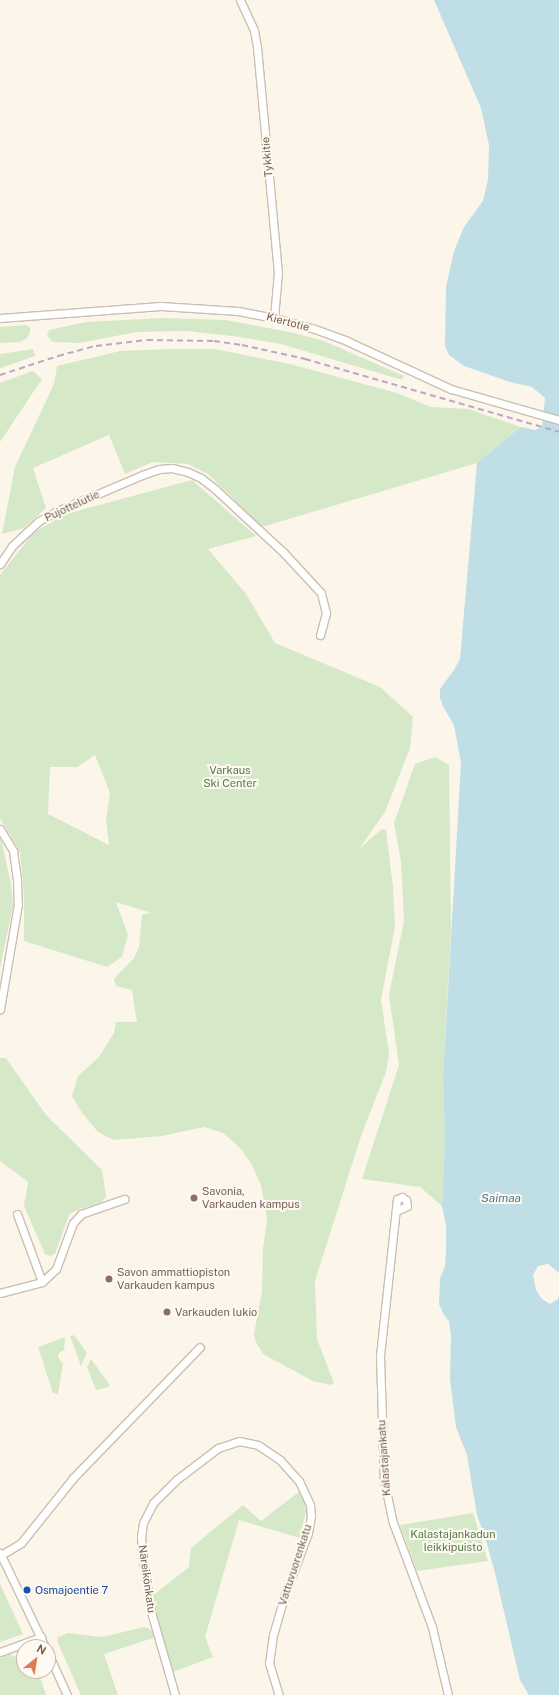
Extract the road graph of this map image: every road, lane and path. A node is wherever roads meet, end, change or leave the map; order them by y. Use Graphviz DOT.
graph roads {
  1 [pos="240,0"];
  2 [pos="0,318"];
  3 [pos="274,318"];
  4 [pos="559,420"];
  5 [pos="0,564"];
  6 [pos="320,635"];
  7 [pos="0,829"];
  8 [pos="0,1009"];
  9 [pos="124,1198"];
  10 [pos="396,1211"];
  11 [pos="17,1214"];
  12 [pos="42,1282"];
  13 [pos="0,1293"];
  14 [pos="200,1347"];
  15 [pos="266,1450"];
  16 [pos="0,1554"];
  17 [pos="41,1637"];
  18 [pos="0,1652"];
  19 [pos="56,1671"];
  20 [pos="67,1695"];
  21 [pos="175,1695"];
  22 [pos="279,1695"];
  23 [pos="448,1695"];
  1 -- 3 [label="street, Tykkitie"];
  2 -- 3 [label="street, Kiertotie"];
  3 -- 4 [label="street, Kiertotie"];
  5 -- 6 [label="street, Pujottelutie"];
  7 -- 8 [label="street"];
  9 -- 12 [label="street"];
  10 -- 23 [label="street, Kalastajankatu"];
  11 -- 12 [label="street"];
  12 -- 13 [label="street"];
  14 -- 16 [label="street"];
  15 -- 21 [label="street, Näreikönkatu"];
  15 -- 22 [label="street, Vattuvuorenkatu"];
  16 -- 17 [label="street"];
  17 -- 18 [label="street"];
  19 -- 20 [label="street"];
}
